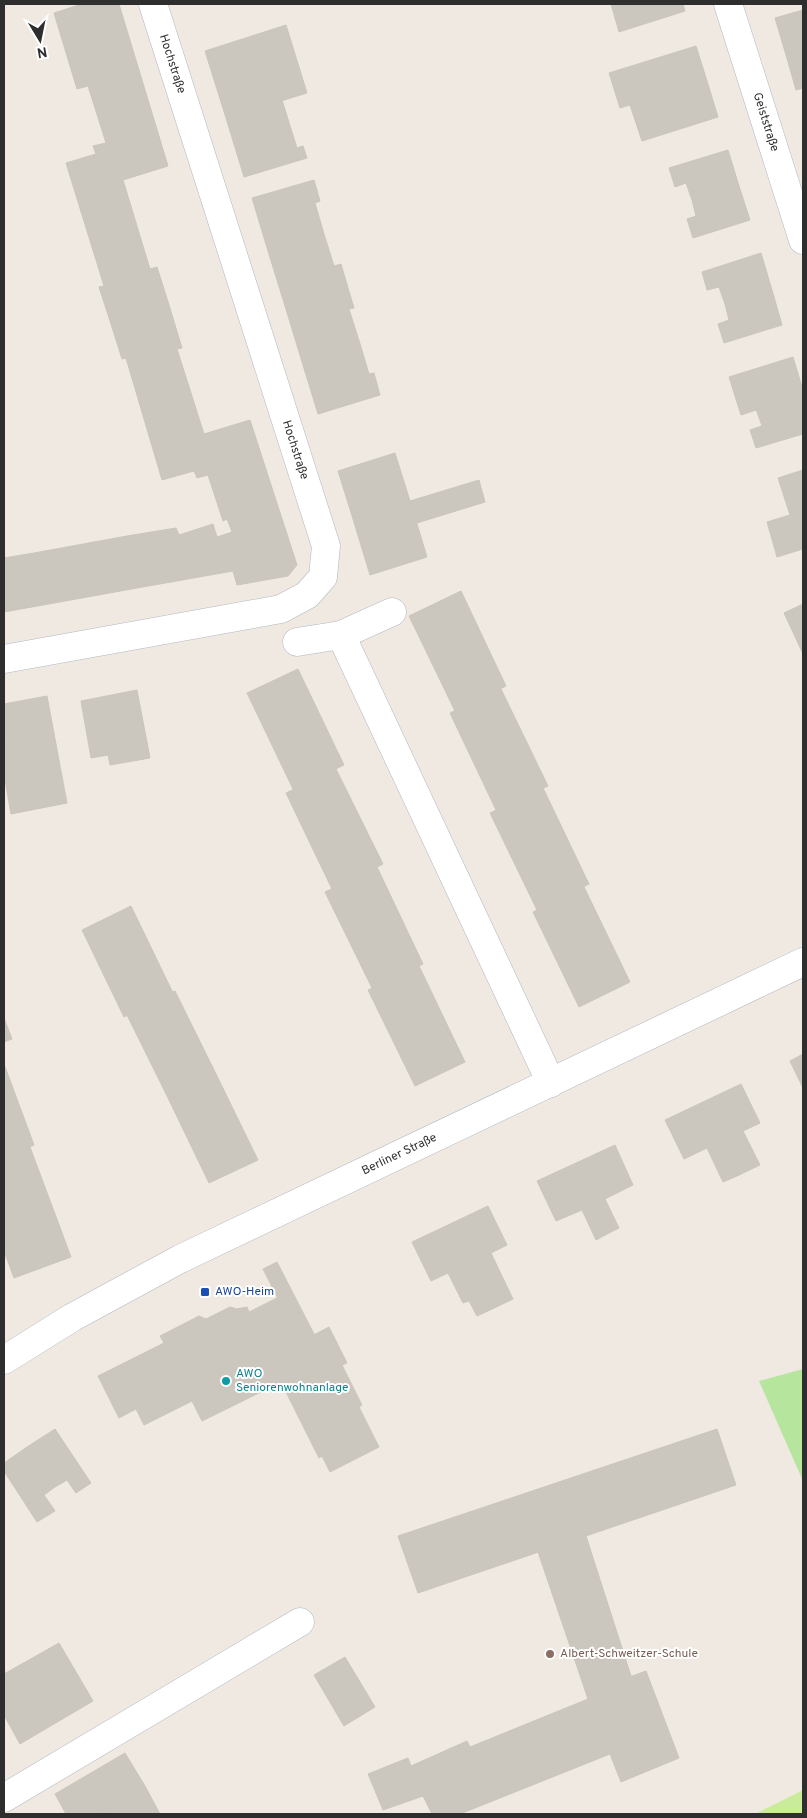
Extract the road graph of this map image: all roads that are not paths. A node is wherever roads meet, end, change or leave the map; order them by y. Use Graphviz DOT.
graph roads {
  1 [pos="153,4"];
  2 [pos="728,4"];
  3 [pos="803,240"];
  4 [pos="392,612"];
  5 [pos="341,635"];
  6 [pos="297,642"];
  7 [pos="4,659"];
  8 [pos="803,962"];
  9 [pos="551,1084"];
  10 [pos="4,1360"];
  11 [pos="300,1622"];
  12 [pos="4,1798"];
  13 [pos="4,1804"];
  14 [pos="10,1814"];
  1 -- 7 [label="street, Hochstraße"];
  2 -- 3 [label="street, Geiststraße"];
  4 -- 5 [label="street"];
  5 -- 6 [label="street"];
  5 -- 9 [label="street"];
  8 -- 9 [label="street, Berliner Straße"];
  9 -- 10 [label="street, Berliner Straße"];
  11 -- 12 [label="street"];
  13 -- 14 [label="street"];
}
